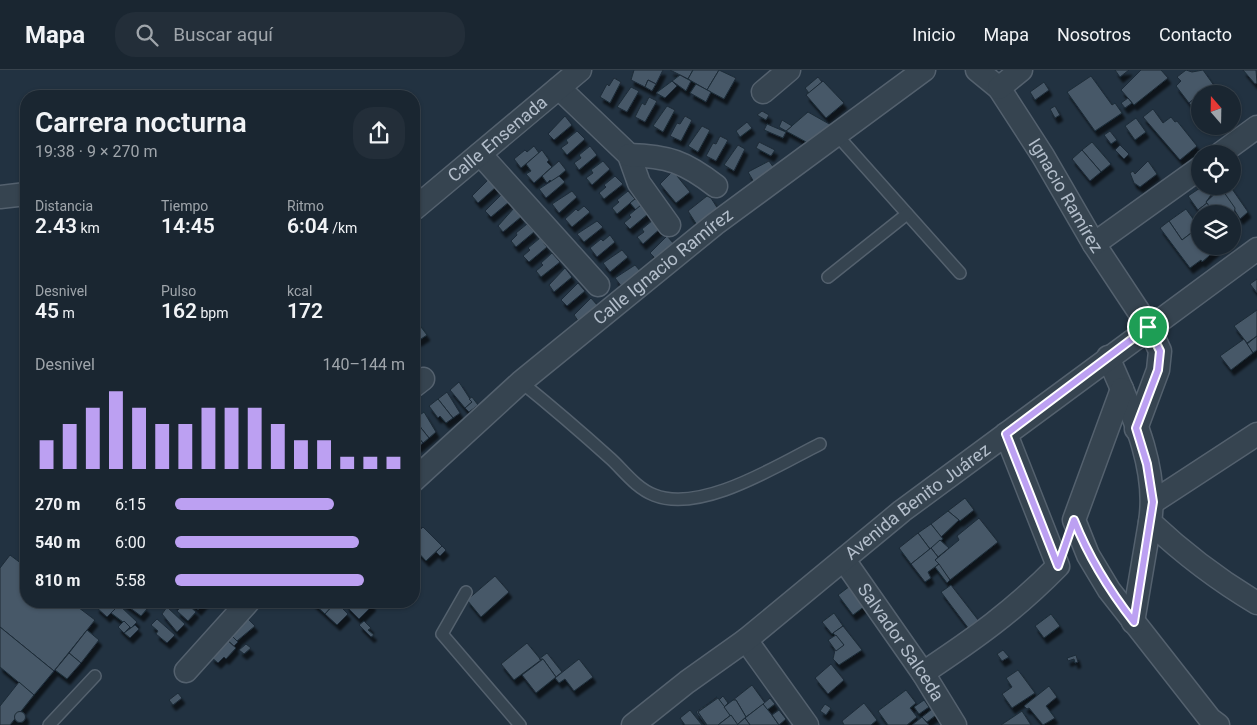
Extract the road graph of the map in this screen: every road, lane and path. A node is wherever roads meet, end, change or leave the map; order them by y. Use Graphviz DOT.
graph roads {
  1 [pos="580,70"];
  2 [pos="789,70"];
  3 [pos="924,70"];
  4 [pos="977,70"];
  5 [pos="1021,70"];
  6 [pos="559,88"];
  7 [pos="999,88"];
  8 [pos="763,92"];
  9 [pos="1257,127"];
  10 [pos="836,134"];
  11 [pos="1232,145"];
  12 [pos="480,154"];
  13 [pos="630,154"];
  14 [pos="1191,174"];
  15 [pos="716,186"];
  16 [pos="20,195"];
  17 [pos="0,197"];
  18 [pos="420,204"];
  19 [pos="908,214"];
  20 [pos="670,225"];
  21 [pos="1094,244"];
  22 [pos="1257,249"];
  23 [pos="960,273"];
  24 [pos="828,277"];
  25 [pos="598,285"];
  26 [pos="1148,327"];
  27 [pos="1108,357"];
  28 [pos="521,382"];
  29 [pos="1122,390"];
  30 [pos="1136,428"];
  31 [pos="1006,434"];
  32 [pos="1257,434"];
  33 [pos="820,444"];
  34 [pos="420,475"];
  35 [pos="1151,512"];
  36 [pos="1074,520"];
  37 [pos="844,560"];
  38 [pos="1058,566"];
  39 [pos="466,592"];
  40 [pos="1257,602"];
  41 [pos="243,608"];
  42 [pos="1134,622"];
  43 [pos="746,640"];
  44 [pos="186,671"];
  45 [pos="922,673"];
  46 [pos="95,676"];
  47 [pos="641,723"];
  48 [pos="1211,723"];
  49 [pos="49,725"];
  50 [pos="520,725"];
  51 [pos="807,725"];
  52 [pos="955,725"];
  1 -- 6 [label="street, Calle Ensenada"];
  2 -- 8 [label="street"];
  3 -- 10 [label="street, Calle Ignacio Ramírez"];
  4 -- 7 [label="street, Ignacio Ramírez"];
  5 -- 7 [label="street"];
  6 -- 12 [label="street, Calle Ensenada"];
  6 -- 13 [label="street"];
  7 -- 21 [label="street, Ignacio Ramírez"];
  9 -- 11 [label="street"];
  10 -- 19 [label="lane"];
  10 -- 28 [label="street, Calle Ignacio Ramírez"];
  12 -- 18 [label="street, Calle Ensenada"];
  12 -- 25 [label="street"];
  13 -- 15 [label="street"];
  13 -- 20 [label="street"];
  14 -- 21 [label="street"];
  16 -- 17 [label="street"];
  19 -- 23 [label="lane"];
  19 -- 24 [label="lane"];
  21 -- 26 [label="street, Ignacio Ramírez"];
  22 -- 26 [label="street, Avenida Benito Juárez"];
  26 -- 27 [label="street, Avenida Benito Juárez"];
  26 -- 30 [label="street, Ignacio Ramírez"];
  27 -- 29 [label="street"];
  27 -- 31 [label="street, Avenida Benito Juárez"];
  28 -- 33 [label="lane"];
  28 -- 34 [label="street, Calle Ignacio Ramírez"];
  29 -- 30 [label="street"];
  29 -- 36 [label="street"];
  30 -- 35 [label="street"];
  31 -- 37 [label="street, Avenida Benito Juárez"];
  31 -- 38 [label="street"];
  32 -- 35 [label="street"];
  35 -- 40 [label="street"];
  35 -- 42 [label="street"];
  36 -- 38 [label="street"];
  36 -- 42 [label="street"];
  37 -- 43 [label="street, Avenida Benito Juárez"];
  37 -- 45 [label="street, Salvador Salceda"];
  38 -- 45 [label="street"];
  39 -- 50 [label="lane"];
  41 -- 44 [label="street"];
  42 -- 48 [label="street"];
  43 -- 47 [label="street, Avenida Benito Juárez"];
  43 -- 51 [label="street"];
  45 -- 52 [label="street, Salvador Salceda"];
  46 -- 49 [label="lane"];
}
